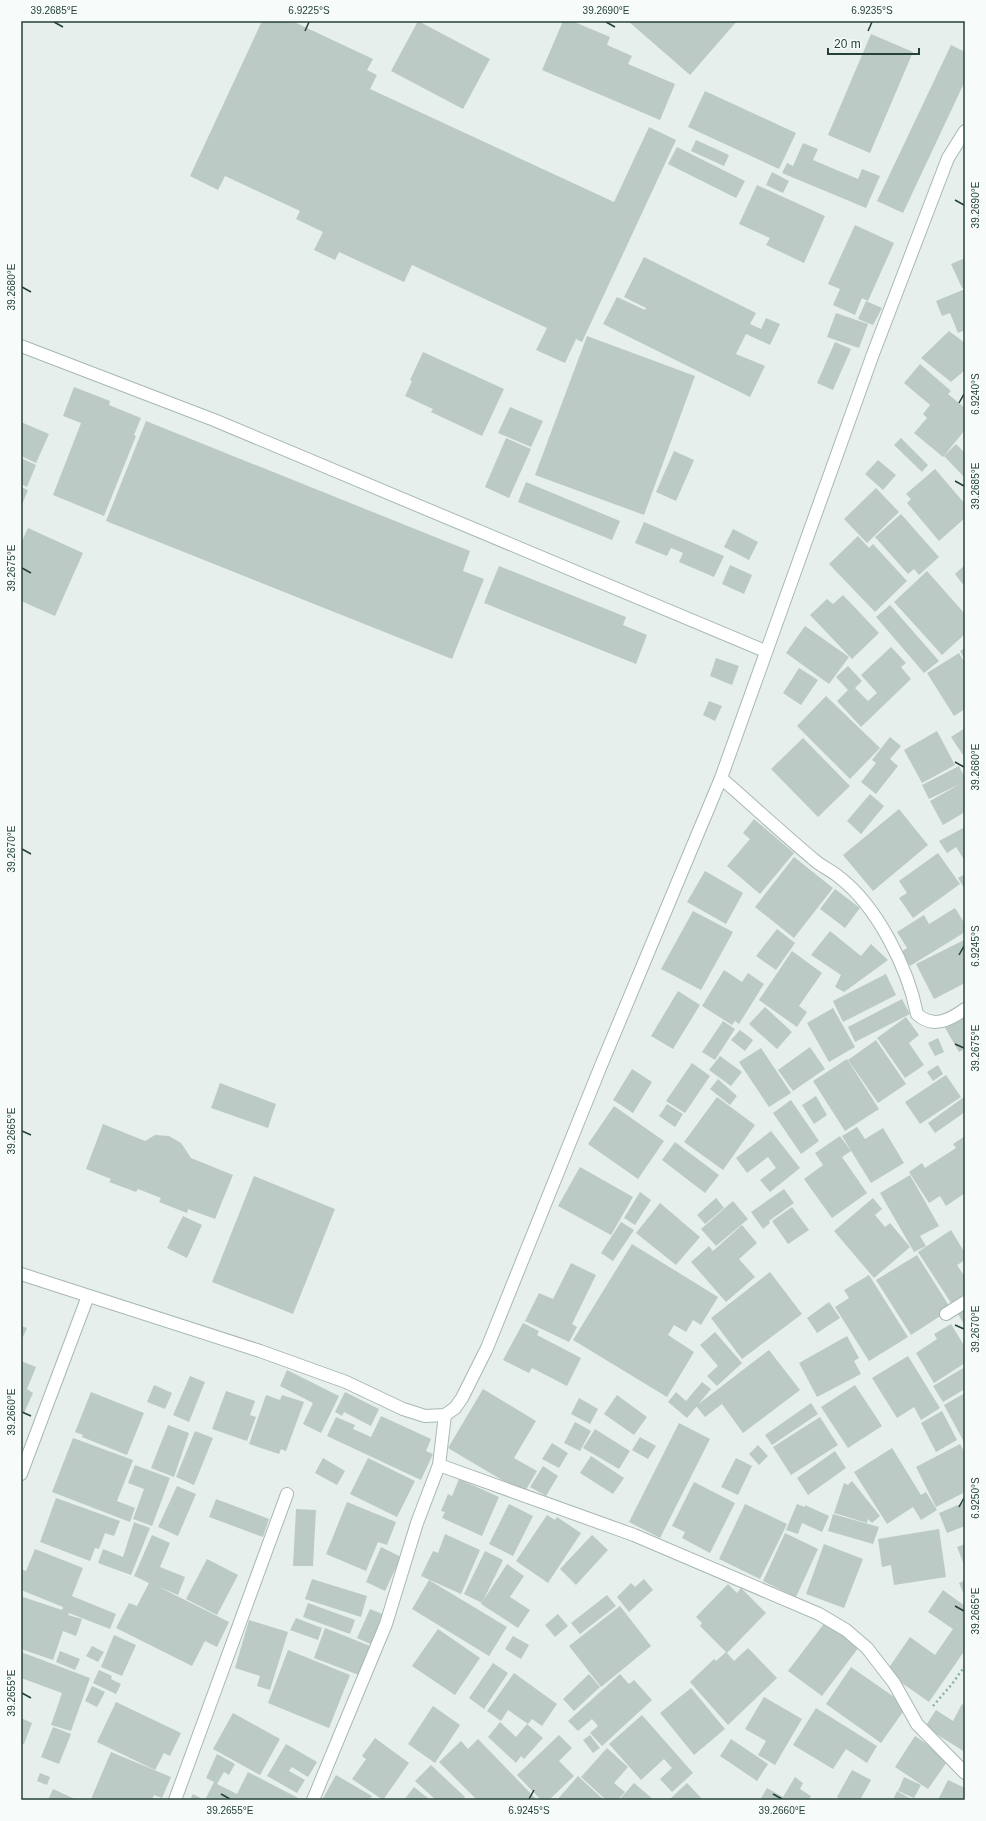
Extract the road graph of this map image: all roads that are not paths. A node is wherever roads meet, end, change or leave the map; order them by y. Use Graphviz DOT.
graph roads {
  1 [pos="965,131"];
  2 [pos="21,346"];
  3 [pos="765,651"];
  4 [pos="720,778"];
  5 [pos="965,1009"];
  6 [pos="21,1274"];
  7 [pos="88,1296"];
  8 [pos="965,1302"];
  9 [pos="946,1314"];
  10 [pos="445,1415"];
  11 [pos="440,1465"];
  12 [pos="21,1474"];
  13 [pos="286,1494"];
  14 [pos="965,1773"];
  15 [pos="174,1800"];
  16 [pos="313,1800"];
  1 -- 3 [label="street"];
  2 -- 3 [label="street"];
  3 -- 4 [label="street"];
  4 -- 5 [label="street"];
  4 -- 10 [label="street"];
  6 -- 7 [label="street"];
  7 -- 10 [label="street"];
  7 -- 12 [label="street"];
  8 -- 9 [label="street"];
  10 -- 11 [label="street"];
  11 -- 14 [label="street"];
  11 -- 16 [label="street"];
  13 -- 15 [label="street"];
}
